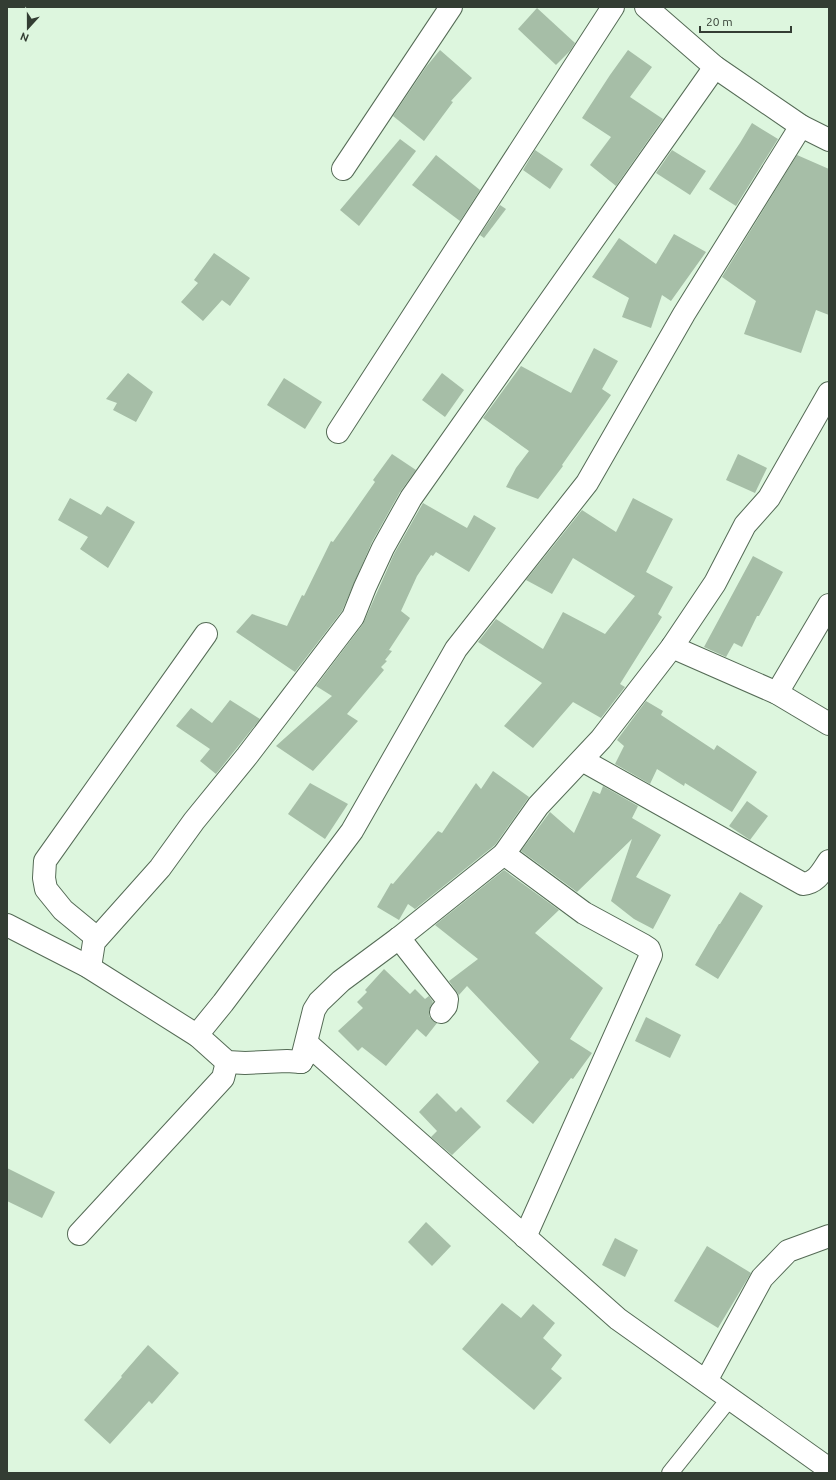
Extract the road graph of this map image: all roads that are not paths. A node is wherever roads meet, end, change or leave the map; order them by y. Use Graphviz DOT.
graph roads {
  1 [pos="451,7"];
  2 [pos="613,7"];
  3 [pos="646,7"];
  4 [pos="715,67"];
  5 [pos="801,126"];
  6 [pos="829,140"];
  7 [pos="343,169"];
  8 [pos="829,394"];
  9 [pos="338,432"];
  10 [pos="829,605"];
  11 [pos="206,634"];
  12 [pos="672,648"];
  13 [pos="777,693"];
  14 [pos="829,724"];
  15 [pos="582,760"];
  16 [pos="504,854"];
  17 [pos="829,861"];
  18 [pos="7,925"];
  19 [pos="399,938"];
  20 [pos="92,952"];
  21 [pos="441,1012"];
  22 [pos="199,1033"];
  23 [pos="227,1062"];
  24 [pos="301,1062"];
  25 [pos="527,1233"];
  26 [pos="79,1234"];
  27 [pos="829,1236"];
  28 [pos="708,1377"];
  29 [pos="730,1398"];
  30 [pos="829,1469"];
  31 [pos="670,1473"];
  1 -- 7 [label="street"];
  2 -- 9 [label="street"];
  3 -- 4 [label="street"];
  4 -- 5 [label="street"];
  4 -- 20 [label="street"];
  5 -- 6 [label="street"];
  5 -- 22 [label="street"];
  8 -- 12 [label="street"];
  10 -- 13 [label="street"];
  11 -- 20 [label="street"];
  12 -- 13 [label="street"];
  12 -- 15 [label="street"];
  13 -- 14 [label="street"];
  15 -- 16 [label="street"];
  15 -- 17 [label="street"];
  16 -- 19 [label="street"];
  16 -- 25 [label="street"];
  18 -- 20 [label="street"];
  19 -- 21 [label="street"];
  19 -- 24 [label="street"];
  20 -- 22 [label="street"];
  22 -- 23 [label="street"];
  23 -- 24 [label="street"];
  23 -- 26 [label="street"];
  24 -- 25 [label="street"];
  25 -- 28 [label="street"];
  27 -- 28 [label="street"];
  28 -- 29 [label="street"];
  29 -- 30 [label="street"];
  29 -- 31 [label="lane"];
}
